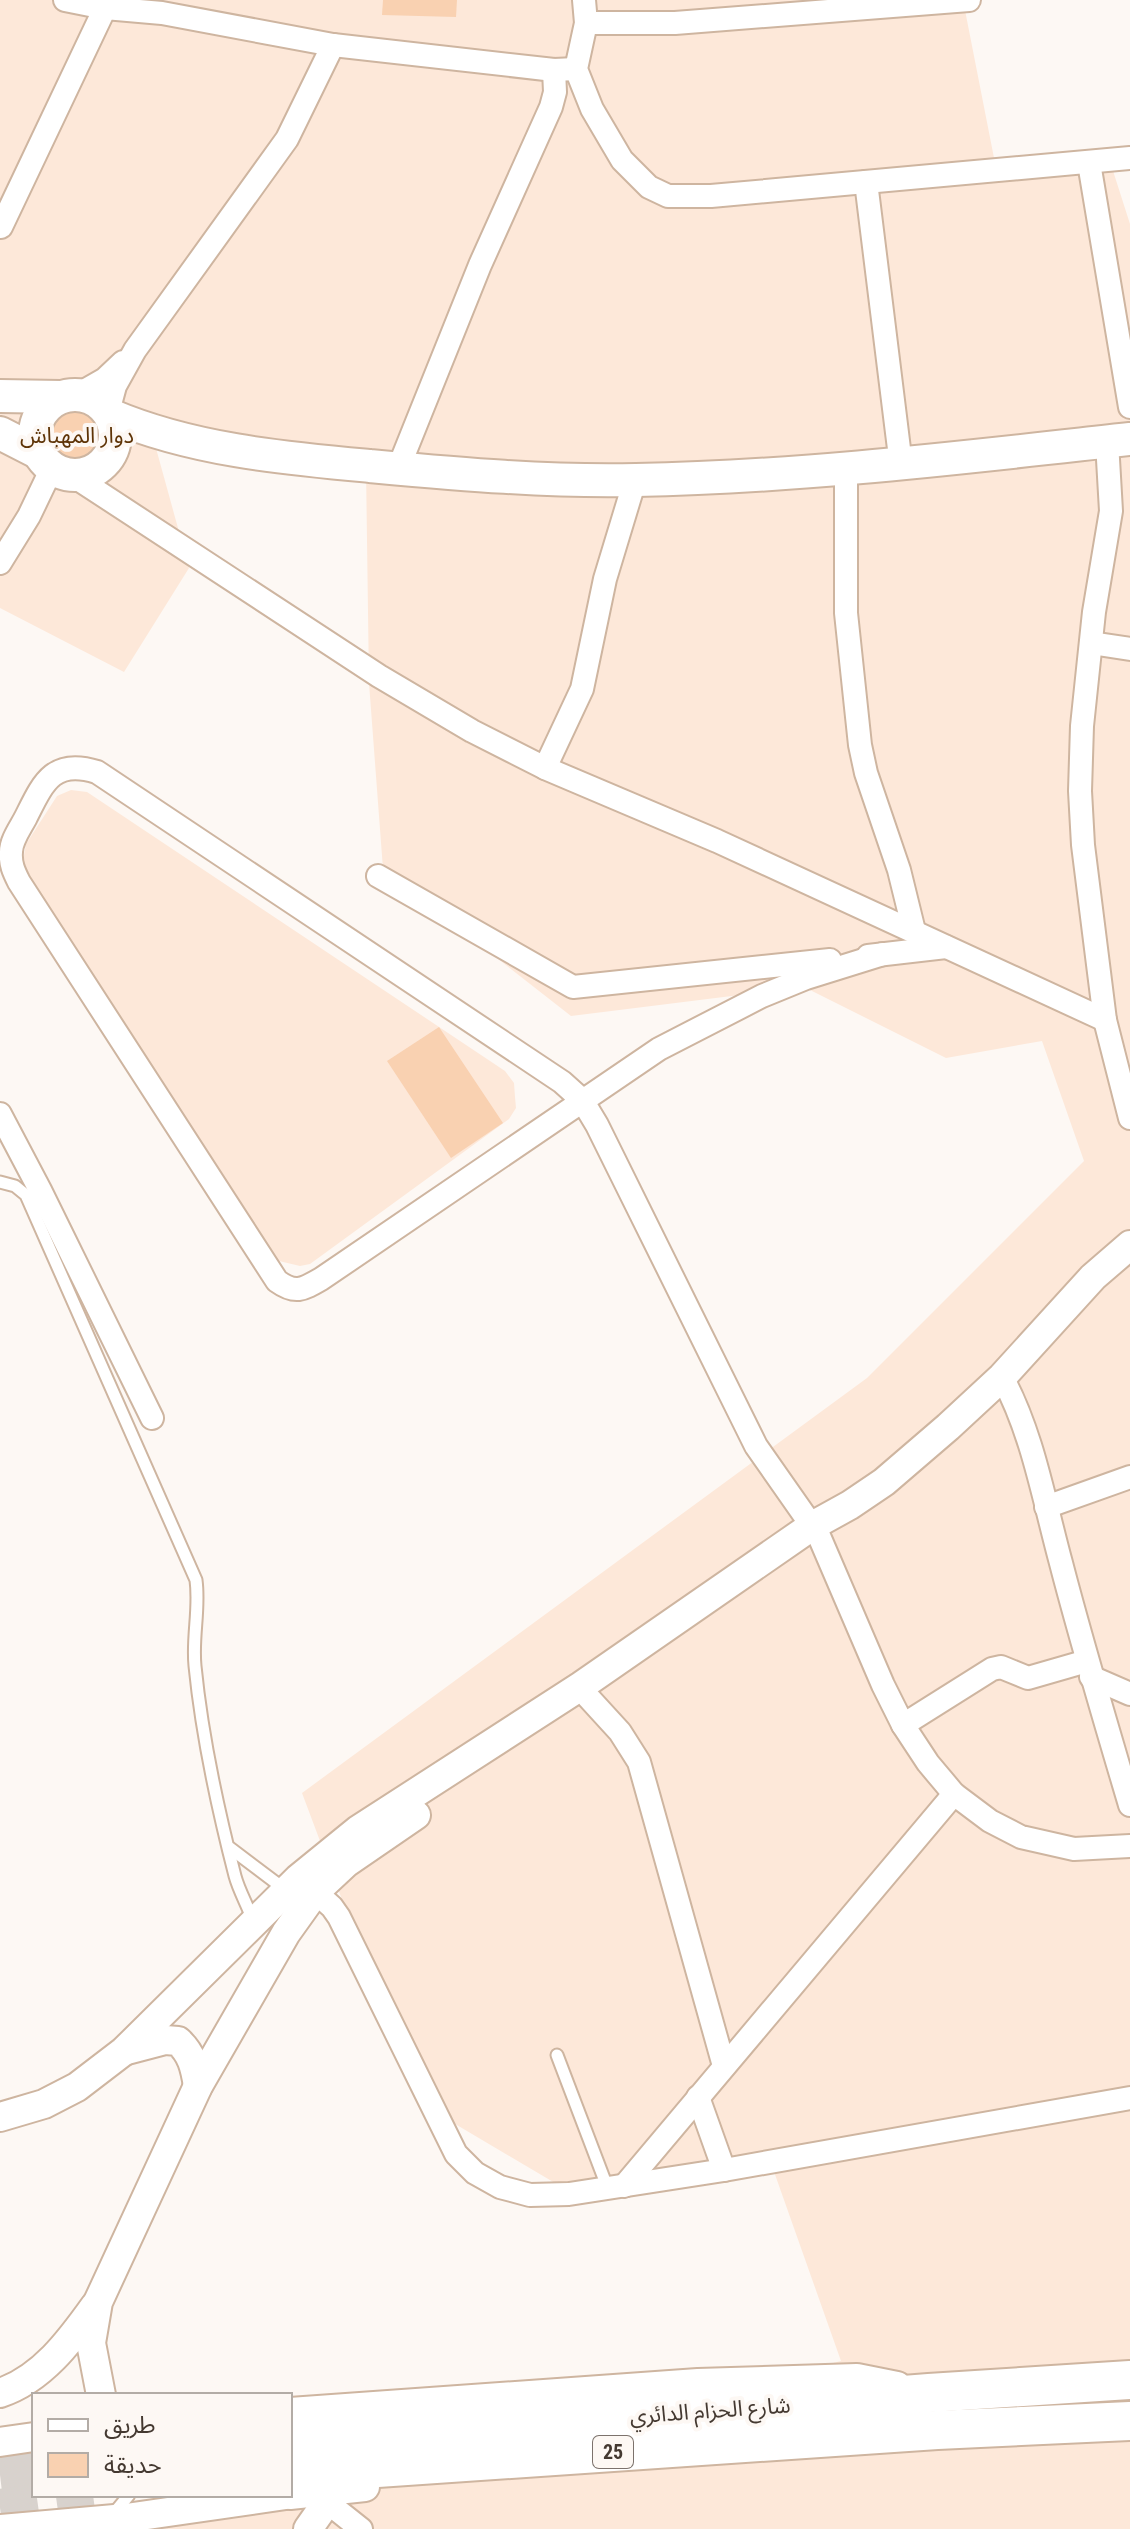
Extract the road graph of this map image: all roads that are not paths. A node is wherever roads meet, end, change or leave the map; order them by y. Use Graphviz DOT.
graph roads {
  1 [pos="65,0"];
  2 [pos="584,0"];
  3 [pos="969,0"];
  4 [pos="946,1"];
  5 [pos="162,6"];
  6 [pos="105,8"];
  7 [pos="771,8"];
  8 [pos="586,23"];
  9 [pos="333,45"];
  10 [pos="565,69"];
  11 [pos="1130,158"];
  12 [pos="1089,163"];
  13 [pos="866,182"];
  14 [pos="1,227"];
  15 [pos="135,350"];
  16 [pos="0,396"];
  17 [pos="69,396"];
  18 [pos="1130,407"];
  19 [pos="109,414"];
  20 [pos="0,433"];
  21 [pos="1118,441"];
  22 [pos="199,443"];
  23 [pos="107,460"];
  24 [pos="54,465"];
  25 [pos="901,465"];
  26 [pos="846,468"];
  27 [pos="398,469"];
  28 [pos="635,480"];
  29 [pos="0,563"];
  30 [pos="1091,643"];
  31 [pos="1130,649"];
  32 [pos="545,768"];
  33 [pos="378,876"];
  34 [pos="914,931"];
  35 [pos="947,947"];
  36 [pos="883,954"];
  37 [pos="1105,1020"];
  38 [pos="582,1100"];
  39 [pos="0,1114"];
  40 [pos="1130,1118"];
  41 [pos="0,1182"];
  42 [pos="1130,1245"];
  43 [pos="1002,1377"];
  44 [pos="152,1418"];
  45 [pos="1130,1477"];
  46 [pos="1046,1507"];
  47 [pos="816,1531"];
  48 [pos="1089,1669"];
  49 [pos="1130,1694"];
  50 [pos="588,1697"];
  51 [pos="903,1725"];
  52 [pos="954,1794"];
  53 [pos="1130,1805"];
  54 [pos="1130,1846"];
  55 [pos="230,1848"];
  56 [pos="302,1891"];
  57 [pos="254,1924"];
  58 [pos="124,2051"];
  59 [pos="557,2055"];
  60 [pos="724,2066"];
  61 [pos="198,2086"];
  62 [pos="698,2097"];
  63 [pos="1130,2098"];
  64 [pos="0,2117"];
  65 [pos="724,2170"];
  66 [pos="616,2187"];
  67 [pos="98,2302"];
  68 [pos="1130,2380"];
  69 [pos="104,2391"];
  70 [pos="0,2393"];
  71 [pos="929,2393"];
  72 [pos="292,2412"];
  73 [pos="1130,2421"];
  74 [pos="937,2430"];
  75 [pos="32,2437"];
  76 [pos="0,2442"];
  77 [pos="292,2443"];
  78 [pos="292,2474"];
  79 [pos="292,2495"];
  80 [pos="333,2496"];
  81 [pos="245,2497"];
  82 [pos="211,2510"];
  83 [pos="116,2515"];
  84 [pos="0,2529"];
  85 [pos="154,2529"];
  86 [pos="308,2529"];
  87 [pos="361,2529"];
  1 -- 6 [label="street"];
  2 -- 8 [label="street"];
  3 -- 4 [label="street"];
  4 -- 7 [label="street"];
  5 -- 6 [label="street"];
  5 -- 9 [label="street"];
  6 -- 14 [label="street"];
  7 -- 8 [label="street"];
  8 -- 10 [label="street"];
  9 -- 10 [label="street"];
  9 -- 15 [label="street"];
  10 -- 13 [label="street"];
  10 -- 27 [label="street"];
  11 -- 12 [label="street"];
  12 -- 13 [label="street"];
  12 -- 18 [label="street"];
  13 -- 25 [label="street"];
  15 -- 17 [label="street"];
  15 -- 19 [label="street"];
  16 -- 17 [label="main road"];
  17 -- 19 [label="main road"];
  17 -- 24 [label="main road"];
  19 -- 22 [label="main road"];
  19 -- 23 [label="main road"];
  20 -- 24 [label="main road"];
  21 -- 25 [label="main road"];
  21 -- 30 [label="street"];
  22 -- 23 [label="main road"];
  22 -- 27 [label="main road"];
  23 -- 24 [label="main road"];
  24 -- 29 [label="street"];
  24 -- 32 [label="street"];
  25 -- 26 [label="main road"];
  26 -- 28 [label="main road"];
  26 -- 34 [label="street"];
  27 -- 28 [label="main road"];
  28 -- 32 [label="street"];
  30 -- 31 [label="street"];
  30 -- 37 [label="street"];
  32 -- 34 [label="street"];
  33 -- 36 [label="street"];
  34 -- 35 [label="street"];
  35 -- 36 [label="street"];
  35 -- 37 [label="street"];
  36 -- 38 [label="street"];
  37 -- 40 [label="street"];
  38 -- 38 [label="street"];
  38 -- 47 [label="street"];
  39 -- 44 [label="street"];
  41 -- 55 [label="lane"];
  42 -- 43 [label="street"];
  43 -- 46 [label="street"];
  43 -- 47 [label="street"];
  45 -- 46 [label="street"];
  46 -- 48 [label="street"];
  47 -- 50 [label="street"];
  47 -- 51 [label="street"];
  47 -- 56 [label="street"];
  48 -- 49 [label="street"];
  48 -- 51 [label="street"];
  48 -- 53 [label="street"];
  50 -- 56 [label="street"];
  50 -- 60 [label="street"];
  51 -- 52 [label="street"];
  52 -- 54 [label="street"];
  52 -- 60 [label="street"];
  55 -- 56 [label="lane"];
  55 -- 57 [label="lane"];
  56 -- 57 [label="street"];
  56 -- 61 [label="street"];
  56 -- 66 [label="street"];
  57 -- 58 [label="street"];
  58 -- 61 [label="street"];
  58 -- 64 [label="street"];
  59 -- 66 [label="lane"];
  60 -- 62 [label="street"];
  61 -- 67 [label="street"];
  62 -- 65 [label="street"];
  62 -- 66 [label="street"];
  63 -- 65 [label="street"];
  65 -- 66 [label="street"];
  67 -- 69 [label="street"];
  67 -- 70 [label="street"];
  68 -- 71 [label="highway, شارع الحزام الدائري / 25"];
  71 -- 72 [label="street"];
  71 -- 77 [label="highway, شارع الحزام الدائري / 25"];
  73 -- 74 [label="highway, شارع الحزام الدائري / 25"];
  74 -- 78 [label="highway, شارع الحزام الدائري / 25"];
  74 -- 80 [label="street"];
  75 -- 76 [label="street"];
  79 -- 80 [label="street"];
  80 -- 86 [label="street"];
  80 -- 87 [label="street"];
  81 -- 82 [label="street"];
  82 -- 83 [label="street"];
  83 -- 84 [label="street"];
  83 -- 85 [label="street"];
}
